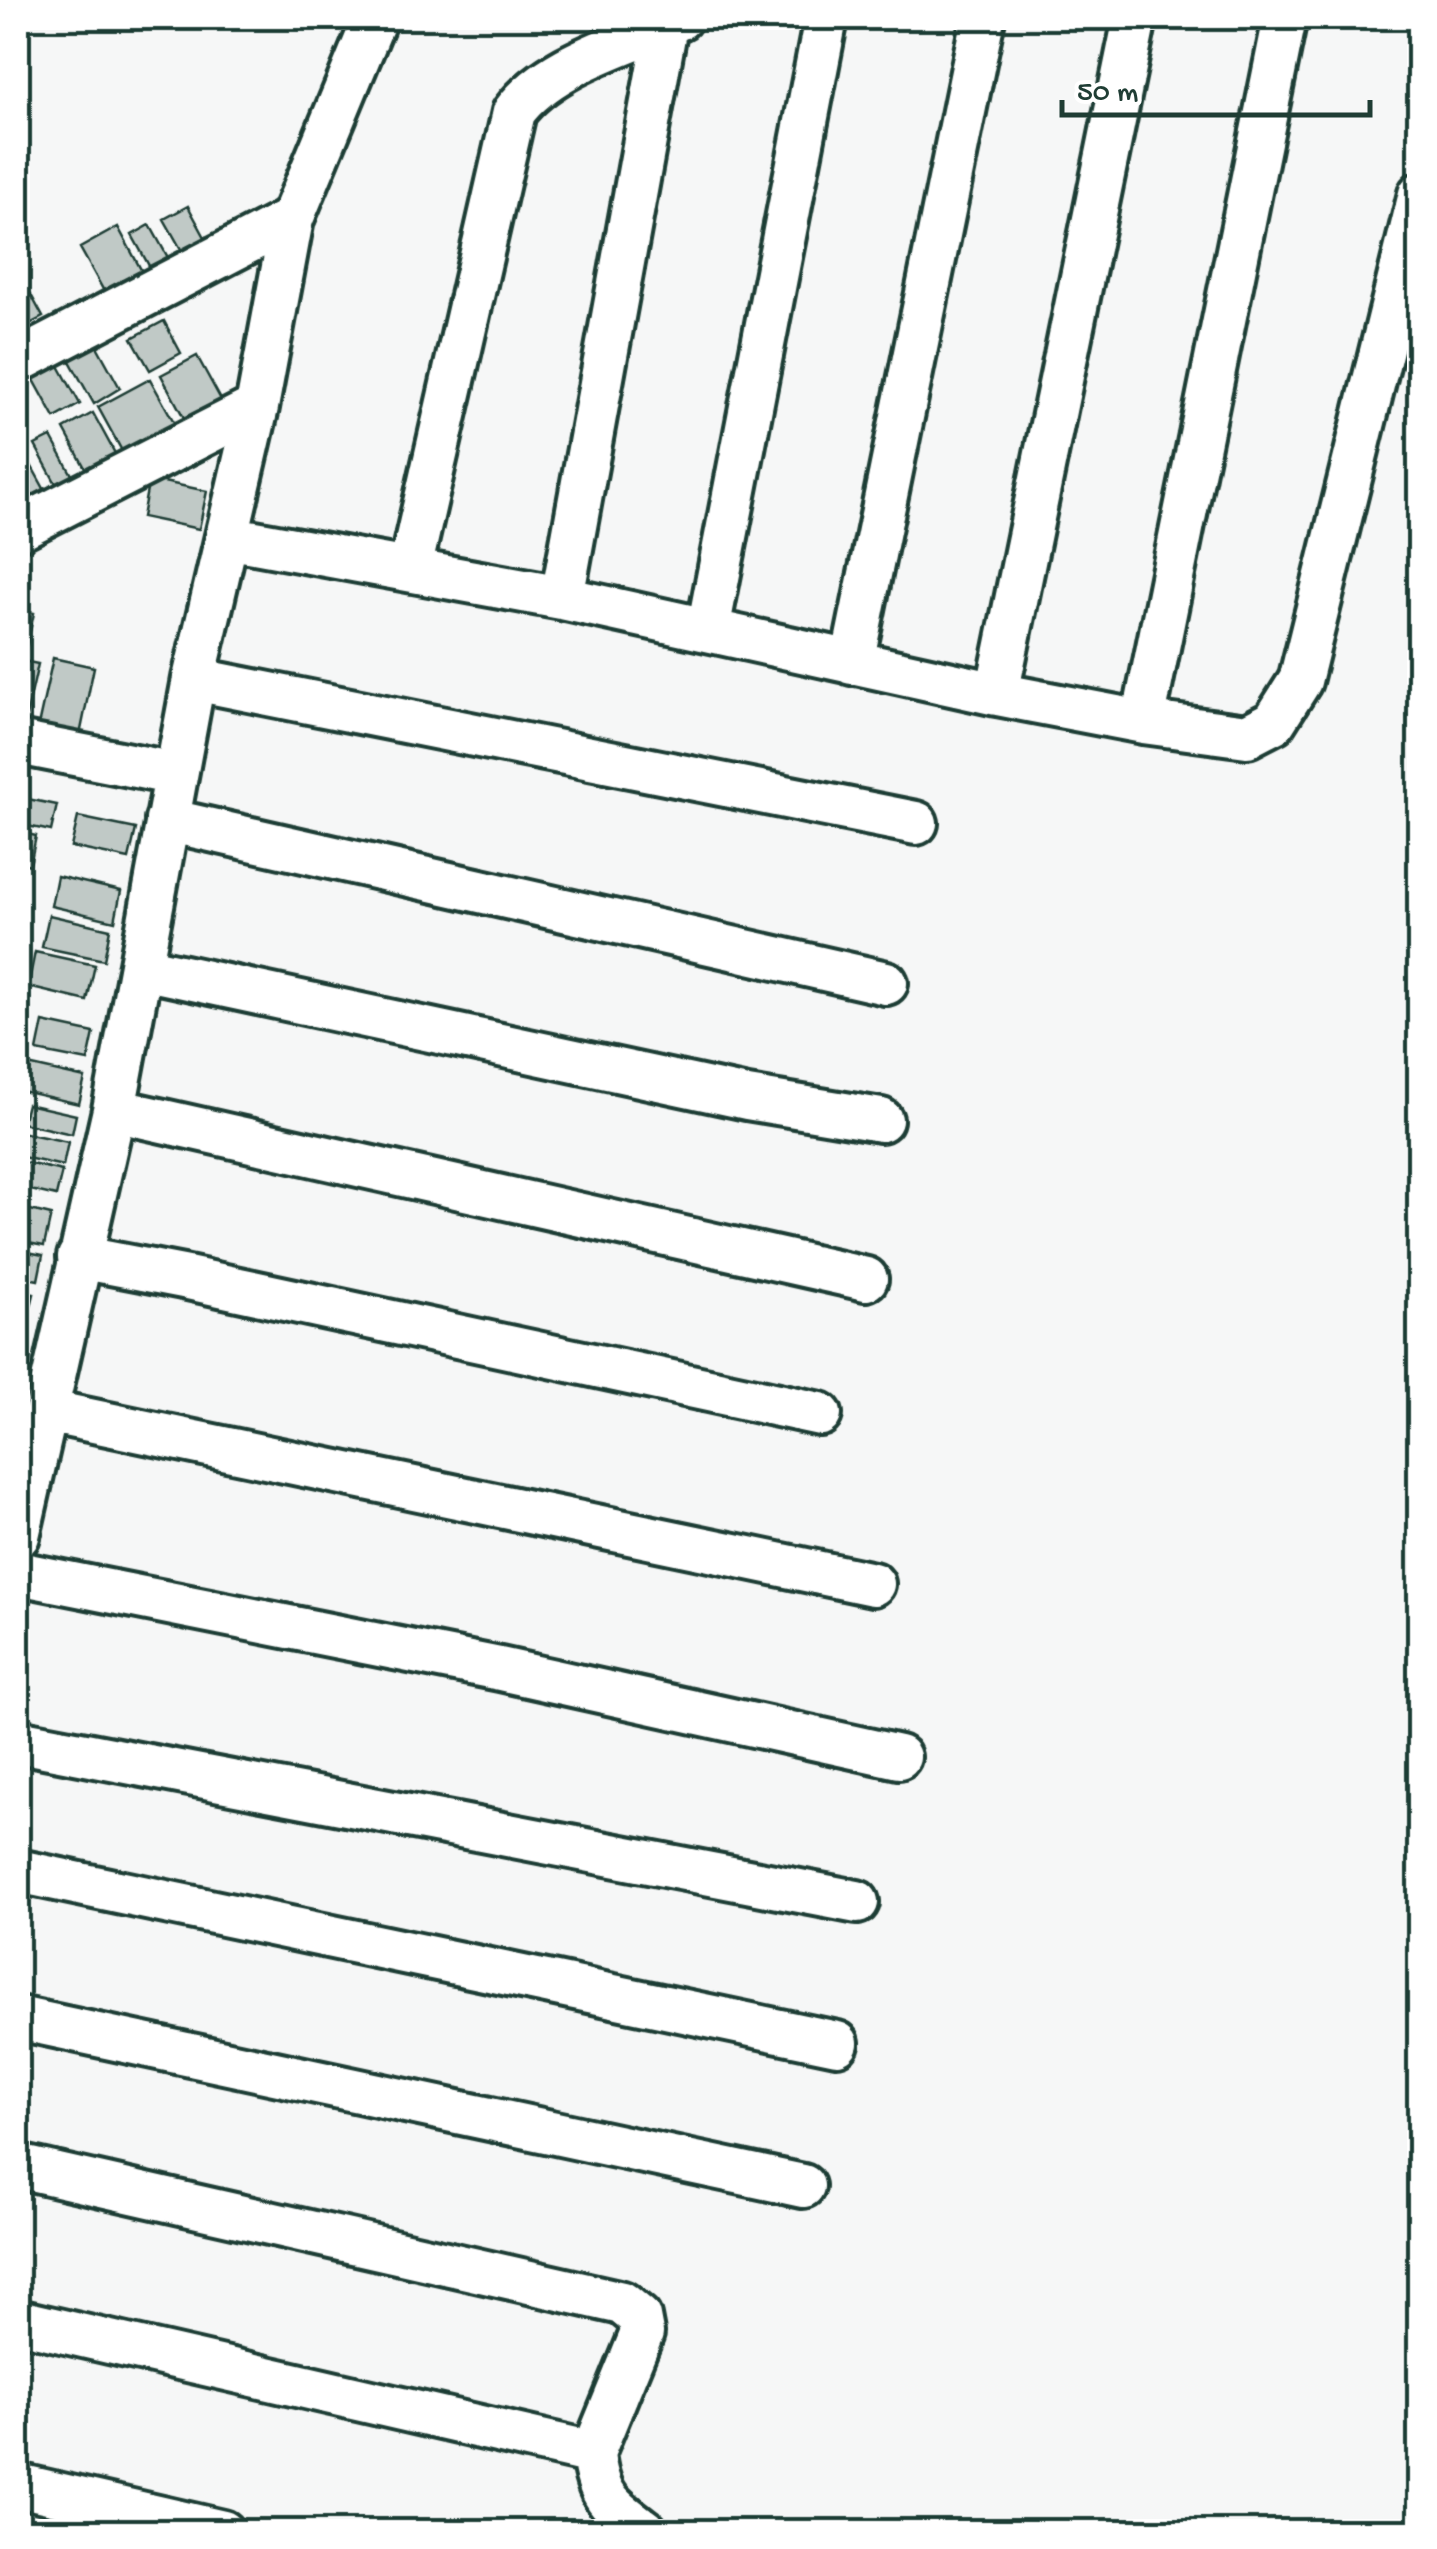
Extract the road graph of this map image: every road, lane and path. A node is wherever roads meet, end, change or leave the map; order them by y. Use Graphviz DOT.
graph roads {
  1 [pos="375,18"];
  2 [pos="826,18"];
  3 [pos="983,18"];
  4 [pos="1136,18"];
  5 [pos="1285,18"];
  6 [pos="673,21"];
  7 [pos="1420,194"];
  8 [pos="292,219"];
  9 [pos="18,362"];
  10 [pos="256,407"];
  11 [pos="18,530"];
  12 [pos="227,538"];
  13 [pos="410,570"];
  14 [pos="562,598"];
  15 [pos="708,630"];
  16 [pos="852,664"];
  17 [pos="194,679"];
  18 [pos="997,694"];
  19 [pos="1144,722"];
  20 [pos="18,743"];
  21 [pos="176,774"];
  22 [pos="167,820"];
  23 [pos="916,823"];
  24 [pos="142,968"];
  25 [pos="886,983"];
  26 [pos="114,1110"];
  27 [pos="881,1120"];
  28 [pos="78,1257"];
  29 [pos="866,1279"];
  30 [pos="820,1414"];
  31 [pos="35,1421"];
  32 [pos="18,1536"];
  33 [pos="18,1573"];
  34 [pos="873,1584"];
  35 [pos="18,1741"];
  36 [pos="898,1756"];
  37 [pos="18,1871"];
  38 [pos="857,1902"];
  39 [pos="18,2018"];
  40 [pos="837,2044"];
  41 [pos="18,2166"];
  42 [pos="803,2186"];
  43 [pos="18,2321"];
  44 [pos="593,2453"];
  45 [pos="18,2485"];
  46 [pos="223,2532"];
  47 [pos="646,2532"];
  1 -- 8 [label="street"];
  2 -- 15 [label="street"];
  3 -- 16 [label="street"];
  4 -- 18 [label="street"];
  5 -- 19 [label="street"];
  6 -- 13 [label="street"];
  6 -- 14 [label="street"];
  7 -- 19 [label="street"];
  8 -- 9 [label="street"];
  8 -- 10 [label="street"];
  10 -- 11 [label="street"];
  10 -- 12 [label="street"];
  12 -- 13 [label="street"];
  12 -- 17 [label="street"];
  13 -- 14 [label="street"];
  14 -- 15 [label="street"];
  15 -- 16 [label="street"];
  16 -- 18 [label="street"];
  17 -- 21 [label="street"];
  17 -- 23 [label="street"];
  18 -- 19 [label="street"];
  20 -- 21 [label="street"];
  21 -- 22 [label="street"];
  22 -- 24 [label="street"];
  22 -- 25 [label="street"];
  24 -- 26 [label="street"];
  24 -- 27 [label="street"];
  26 -- 28 [label="street"];
  26 -- 29 [label="street"];
  28 -- 30 [label="street"];
  28 -- 31 [label="street"];
  31 -- 32 [label="street"];
  31 -- 34 [label="street"];
  33 -- 36 [label="street"];
  35 -- 38 [label="street"];
  37 -- 40 [label="street"];
  39 -- 42 [label="street"];
  41 -- 44 [label="street"];
  43 -- 44 [label="street"];
  44 -- 47 [label="street"];
  45 -- 46 [label="street"];
}
